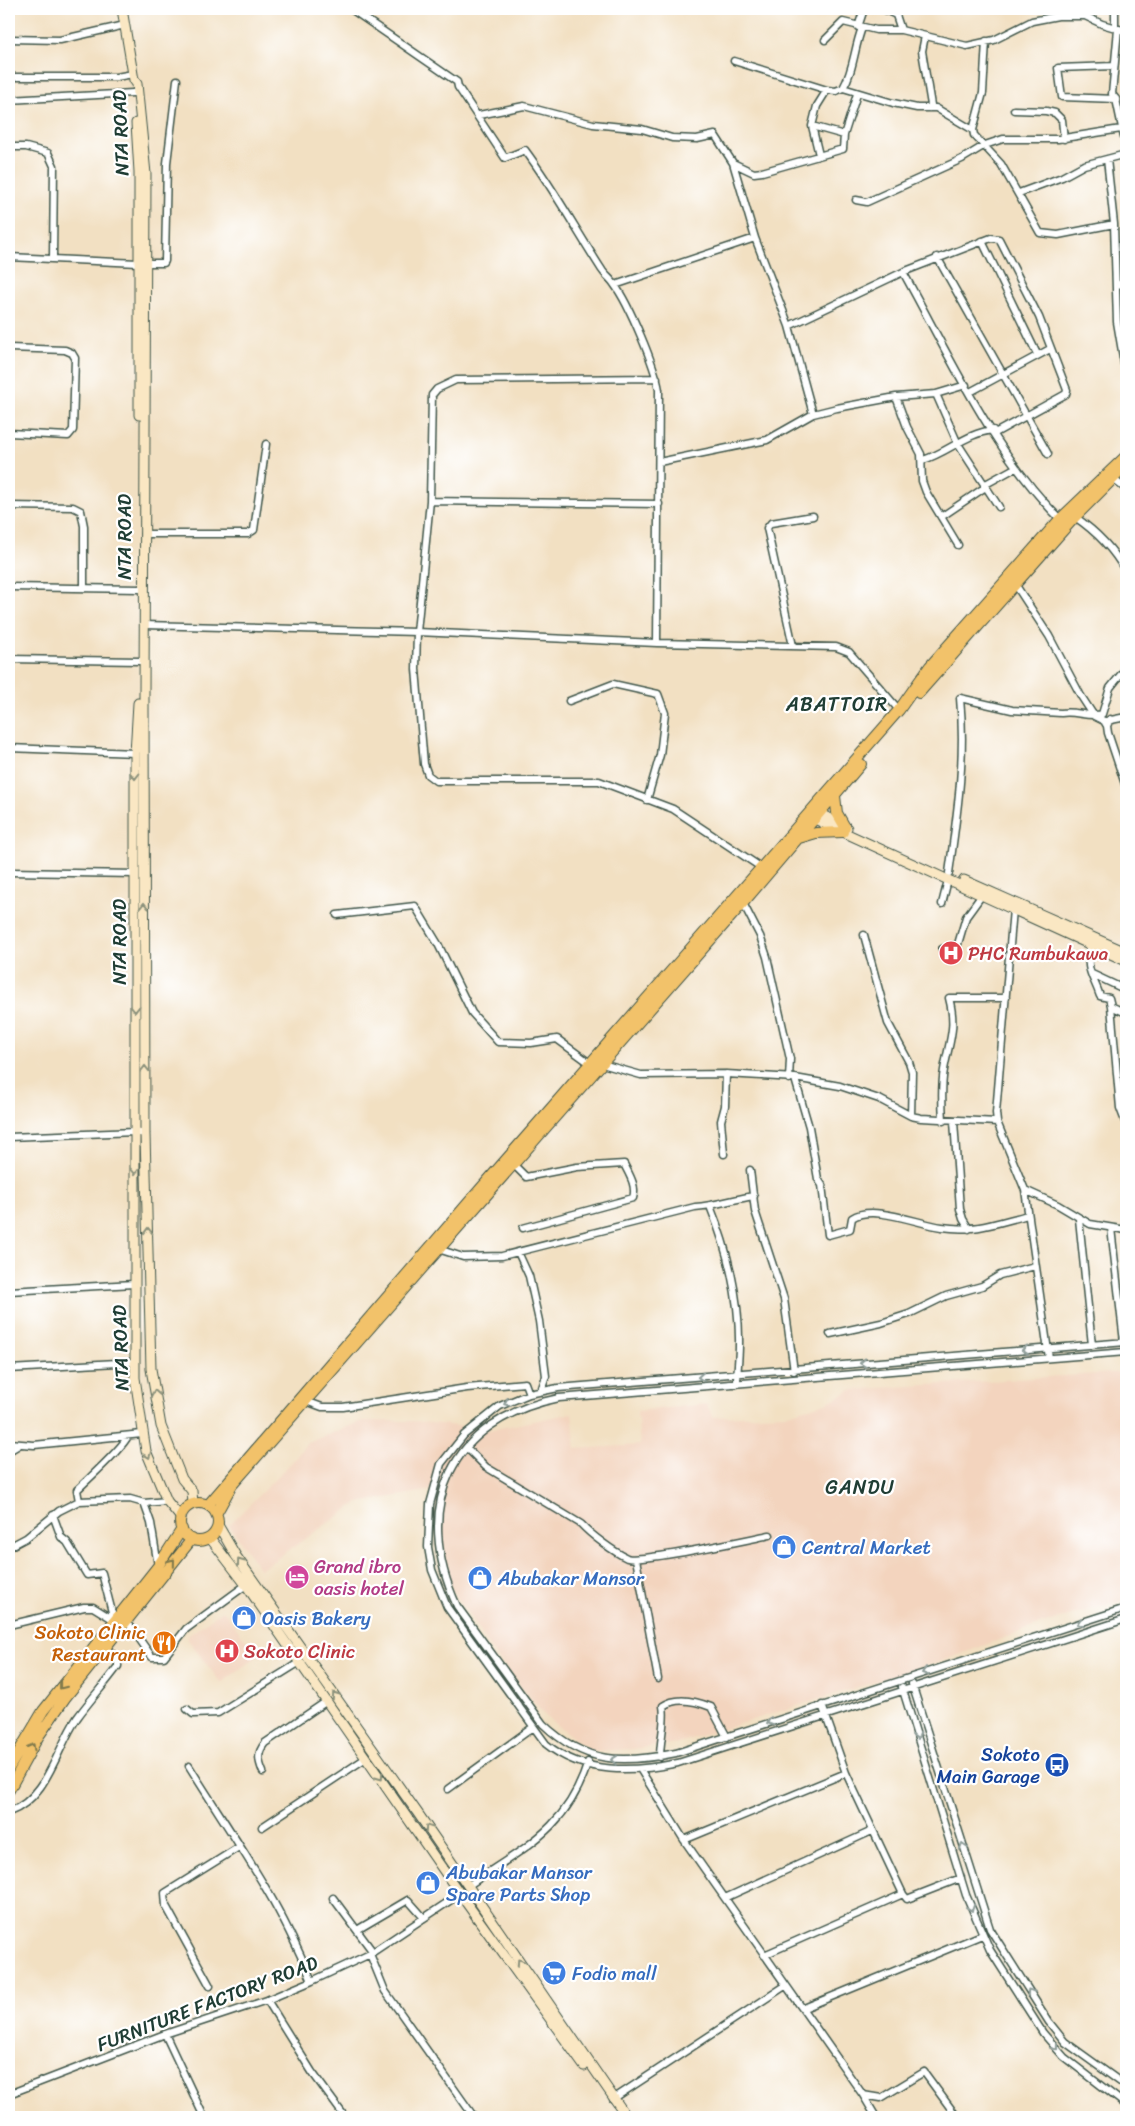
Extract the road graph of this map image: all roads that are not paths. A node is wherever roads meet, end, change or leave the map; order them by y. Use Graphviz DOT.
graph roads {
  1 [pos="122,9"];
  2 [pos="351,9"];
  3 [pos="864,9"];
  4 [pos="883,9"];
  5 [pos="1115,9"];
  6 [pos="1083,12"];
  7 [pos="125,25"];
  8 [pos="860,27"];
  9 [pos="1116,29"];
  10 [pos="901,30"];
  11 [pos="1126,31"];
  12 [pos="925,36"];
  13 [pos="9,39"];
  14 [pos="825,40"];
  15 [pos="986,41"];
  16 [pos="734,61"];
  17 [pos="1114,66"];
  18 [pos="9,77"];
  19 [pos="134,77"];
  20 [pos="177,80"];
  21 [pos="843,88"];
  22 [pos="827,90"];
  23 [pos="133,93"];
  24 [pos="857,94"];
  25 [pos="1116,99"];
  26 [pos="9,100"];
  27 [pos="929,108"];
  28 [pos="1014,110"];
  29 [pos="479,115"];
  30 [pos="812,126"];
  31 [pos="1121,129"];
  32 [pos="973,130"];
  33 [pos="844,135"];
  34 [pos="1064,139"];
  35 [pos="985,145"];
  36 [pos="9,147"];
  37 [pos="1126,147"];
  38 [pos="1126,154"];
  39 [pos="819,155"];
  40 [pos="1107,159"];
  41 [pos="733,163"];
  42 [pos="1019,193"];
  43 [pos="856,200"];
  44 [pos="1114,224"];
  45 [pos="755,238"];
  46 [pos="982,241"];
  47 [pos="9,257"];
  48 [pos="937,257"];
  49 [pos="53,258"];
  50 [pos="142,263"];
  51 [pos="903,272"];
  52 [pos="1126,283"];
  53 [pos="615,285"];
  54 [pos="1117,285"];
  55 [pos="789,326"];
  56 [pos="9,348"];
  57 [pos="1050,348"];
  58 [pos="1037,354"];
  59 [pos="1003,374"];
  60 [pos="1126,375"];
  61 [pos="657,378"];
  62 [pos="966,385"];
  63 [pos="970,392"];
  64 [pos="936,394"];
  65 [pos="896,397"];
  66 [pos="813,414"];
  67 [pos="1024,416"];
  68 [pos="994,431"];
  69 [pos="9,433"];
  70 [pos="266,444"];
  71 [pos="958,444"];
  72 [pos="1048,454"];
  73 [pos="1126,456"];
  74 [pos="923,460"];
  75 [pos="659,462"];
  76 [pos="1126,466"];
  77 [pos="1015,468"];
  78 [pos="1113,479"];
  79 [pos="984,485"];
  80 [pos="1126,489"];
  81 [pos="430,501"];
  82 [pos="659,504"];
  83 [pos="9,506"];
  84 [pos="999,507"];
  85 [pos="813,516"];
  86 [pos="1075,517"];
  87 [pos="941,518"];
  88 [pos="1060,519"];
  89 [pos="144,534"];
  90 [pos="958,546"];
  91 [pos="1126,572"];
  92 [pos="1015,584"];
  93 [pos="9,587"];
  94 [pos="84,587"];
  95 [pos="140,589"];
  96 [pos="144,625"];
  97 [pos="417,632"];
  98 [pos="658,643"];
  99 [pos="793,646"];
  100 [pos="9,660"];
  101 [pos="140,661"];
  102 [pos="1126,668"];
  103 [pos="570,701"];
  104 [pos="899,710"];
  105 [pos="1094,716"];
  106 [pos="1126,717"];
  107 [pos="1107,722"];
  108 [pos="9,748"];
  109 [pos="136,753"];
  110 [pos="1126,787"];
  111 [pos="835,796"];
  112 [pos="647,800"];
  113 [pos="814,815"];
  114 [pos="844,830"];
  115 [pos="798,839"];
  116 [pos="762,868"];
  117 [pos="9,872"];
  118 [pos="136,874"];
  119 [pos="948,876"];
  120 [pos="982,895"];
  121 [pos="743,903"];
  122 [pos="942,904"];
  123 [pos="1013,910"];
  124 [pos="337,915"];
  125 [pos="864,934"];
  126 [pos="1091,945"];
  127 [pos="942,949"];
  128 [pos="1126,952"];
  129 [pos="1126,962"];
  130 [pos="1092,974"];
  131 [pos="1126,990"];
  132 [pos="1006,998"];
  133 [pos="1111,1006"];
  134 [pos="1126,1012"];
  135 [pos="591,1064"];
  136 [pos="602,1064"];
  137 [pos="726,1074"];
  138 [pos="792,1078"];
  139 [pos="911,1116"];
  140 [pos="942,1120"];
  141 [pos="954,1121"];
  142 [pos="997,1122"];
  143 [pos="1126,1124"];
  144 [pos="135,1132"];
  145 [pos="145,1134"];
  146 [pos="9,1137"];
  147 [pos="724,1154"];
  148 [pos="513,1164"];
  149 [pos="750,1170"];
  150 [pos="1025,1190"];
  151 [pos="754,1196"];
  152 [pos="710,1206"];
  153 [pos="1028,1215"];
  154 [pos="1079,1219"];
  155 [pos="523,1228"];
  156 [pos="1111,1228"];
  157 [pos="969,1229"];
  158 [pos="1126,1230"];
  159 [pos="438,1249"];
  160 [pos="518,1252"];
  161 [pos="1036,1266"];
  162 [pos="134,1284"];
  163 [pos="9,1292"];
  164 [pos="830,1334"];
  165 [pos="1125,1342"];
  166 [pos="1092,1345"];
  167 [pos="1047,1348"];
  168 [pos="1126,1352"];
  169 [pos="1049,1358"];
  170 [pos="135,1362"];
  171 [pos="9,1369"];
  172 [pos="794,1369"];
  173 [pos="737,1374"];
  174 [pos="795,1379"];
  175 [pos="737,1384"];
  176 [pos="541,1391"];
  177 [pos="529,1394"];
  178 [pos="306,1401"];
  179 [pos="142,1434"];
  180 [pos="128,1436"];
  181 [pos="9,1444"];
  182 [pos="20,1444"];
  183 [pos="467,1448"];
  184 [pos="9,1451"];
  185 [pos="79,1501"];
  186 [pos="167,1501"];
  187 [pos="144,1503"];
  188 [pos="193,1504"];
  189 [pos="208,1505"];
  190 [pos="216,1514"];
  191 [pos="53,1515"];
  192 [pos="181,1523"];
  193 [pos="218,1525"];
  194 [pos="770,1535"];
  195 [pos="210,1538"];
  196 [pos="192,1539"];
  197 [pos="9,1547"];
  198 [pos="636,1559"];
  199 [pos="158,1566"];
  200 [pos="246,1585"];
  201 [pos="1126,1608"];
  202 [pos="1126,1619"];
  203 [pos="114,1620"];
  204 [pos="126,1620"];
  205 [pos="9,1625"];
  206 [pos="481,1640"];
  207 [pos="474,1646"];
  208 [pos="106,1648"];
  209 [pos="300,1662"];
  210 [pos="910,1677"];
  211 [pos="658,1680"];
  212 [pos="900,1680"];
  213 [pos="913,1686"];
  214 [pos="903,1690"];
  215 [pos="327,1701"];
  216 [pos="822,1705"];
  217 [pos="186,1709"];
  218 [pos="825,1715"];
  219 [pos="532,1728"];
  220 [pos="727,1737"];
  221 [pos="590,1755"];
  222 [pos="660,1756"];
  223 [pos="366,1758"];
  224 [pos="10,1761"];
  225 [pos="588,1764"];
  226 [pos="189,1766"];
  227 [pos="640,1770"];
  228 [pos="263,1772"];
  229 [pos="846,1773"];
  230 [pos="9,1790"];
  231 [pos="448,1790"];
  232 [pos="9,1812"];
  233 [pos="262,1828"];
  234 [pos="872,1831"];
  235 [pos="684,1840"];
  236 [pos="239,1847"];
  237 [pos="961,1878"];
  238 [pos="468,1886"];
  239 [pos="460,1894"];
  240 [pos="903,1894"];
  241 [pos="333,1898"];
  242 [pos="725,1898"];
  243 [pos="424,1918"];
  244 [pos="357,1930"];
  245 [pos="982,1935"];
  246 [pos="371,1953"];
  247 [pos="764,1955"];
  248 [pos="312,1981"];
  249 [pos="210,1986"];
  250 [pos="785,1986"];
  251 [pos="267,2000"];
  252 [pos="804,2008"];
  253 [pos="165,2034"];
  254 [pos="1126,2086"];
  255 [pos="9,2094"];
  256 [pos="863,2095"];
  257 [pos="613,2098"];
  258 [pos="1126,2105"];
  259 [pos="204,2117"];
  260 [pos="345,2117"];
  261 [pos="474,2117"];
  262 [pos="620,2117"];
  263 [pos="627,2117"];
  264 [pos="876,2117"];
  265 [pos="957,2117"];
  1 -- 7 [label="main road"];
  2 -- 29 [label="street"];
  3 -- 8 [label="street"];
  4 -- 10 [label="street"];
  5 -- 9 [label="street"];
  6 -- 9 [label="street"];
  6 -- 15 [label="street"];
  7 -- 13 [label="street"];
  7 -- 19 [label="main road"];
  8 -- 10 [label="street"];
  8 -- 14 [label="street"];
  8 -- 21 [label="street"];
  9 -- 11 [label="street"];
  9 -- 17 [label="street"];
  10 -- 12 [label="street"];
  12 -- 15 [label="street"];
  12 -- 27 [label="street"];
  15 -- 32 [label="street"];
  16 -- 22 [label="street"];
  17 -- 25 [label="street"];
  17 -- 25 [label="street"];
  18 -- 19 [label="street"];
  19 -- 23 [label="main road, NTA ROAD"];
  19 -- 50 [label="main road, NTA ROAD"];
  20 -- 50 [label="street"];
  21 -- 22 [label="street"];
  21 -- 24 [label="street"];
  22 -- 30 [label="street"];
  23 -- 26 [label="street"];
  23 -- 50 [label="main road, NTA ROAD"];
  24 -- 27 [label="street"];
  24 -- 33 [label="street"];
  25 -- 31 [label="street"];
  27 -- 32 [label="street"];
  28 -- 34 [label="street"];
  29 -- 41 [label="street"];
  29 -- 53 [label="street"];
  30 -- 33 [label="street"];
  30 -- 39 [label="street"];
  31 -- 34 [label="street"];
  31 -- 37 [label="street"];
  32 -- 35 [label="street"];
  33 -- 39 [label="street"];
  34 -- 35 [label="street"];
  35 -- 42 [label="street"];
  35 -- 43 [label="street"];
  36 -- 49 [label="street"];
  38 -- 40 [label="street"];
  39 -- 41 [label="street"];
  40 -- 42 [label="street"];
  40 -- 44 [label="street"];
  41 -- 45 [label="street"];
  42 -- 44 [label="street"];
  44 -- 54 [label="street"];
  45 -- 53 [label="street"];
  45 -- 55 [label="street"];
  46 -- 48 [label="street"];
  46 -- 57 [label="street"];
  46 -- 58 [label="street"];
  47 -- 49 [label="street"];
  48 -- 51 [label="street"];
  48 -- 59 [label="street"];
  49 -- 50 [label="street"];
  50 -- 89 [label="main road, NTA ROAD"];
  50 -- 95 [label="main road, NTA ROAD"];
  51 -- 55 [label="street"];
  51 -- 62 [label="street"];
  52 -- 54 [label="street"];
  53 -- 61 [label="street"];
  54 -- 60 [label="street"];
  55 -- 66 [label="street"];
  56 -- 69 [label="street"];
  57 -- 58 [label="street"];
  57 -- 67 [label="street"];
  58 -- 59 [label="street"];
  59 -- 63 [label="street"];
  59 -- 67 [label="street"];
  61 -- 75 [label="street"];
  61 -- 81 [label="street"];
  62 -- 63 [label="street"];
  62 -- 64 [label="street"];
  63 -- 68 [label="street"];
  64 -- 65 [label="street"];
  64 -- 71 [label="street"];
  65 -- 66 [label="street"];
  65 -- 74 [label="street"];
  66 -- 75 [label="street"];
  67 -- 68 [label="street"];
  67 -- 72 [label="street"];
  68 -- 71 [label="street"];
  68 -- 77 [label="street"];
  70 -- 89 [label="street"];
  71 -- 74 [label="street"];
  71 -- 79 [label="street"];
  73 -- 88 [label="main road"];
  74 -- 87 [label="street"];
  75 -- 82 [label="street"];
  76 -- 78 [label="main road"];
  77 -- 79 [label="street"];
  77 -- 88 [label="street"];
  78 -- 80 [label="street"];
  78 -- 86 [label="main road"];
  79 -- 84 [label="street"];
  79 -- 87 [label="street"];
  81 -- 82 [label="street"];
  81 -- 97 [label="street"];
  82 -- 98 [label="street"];
  83 -- 94 [label="street"];
  85 -- 99 [label="street"];
  86 -- 91 [label="street"];
  86 -- 92 [label="main road"];
  87 -- 90 [label="street"];
  88 -- 104 [label="main road"];
  89 -- 96 [label="main road, NTA ROAD"];
  92 -- 105 [label="street"];
  92 -- 111 [label="main road"];
  93 -- 94 [label="street"];
  94 -- 95 [label="street"];
  95 -- 101 [label="main road, NTA ROAD"];
  96 -- 97 [label="street"];
  145 -- 96 [label="main road, NTA ROAD, one-way"];
  97 -- 98 [label="street"];
  97 -- 112 [label="street"];
  98 -- 99 [label="street"];
  99 -- 104 [label="street"];
  100 -- 101 [label="street"];
  101 -- 109 [label="main road, NTA ROAD"];
  102 -- 105 [label="street"];
  103 -- 112 [label="street"];
  104 -- 113 [label="main road"];
  105 -- 107 [label="street"];
  105 -- 119 [label="street"];
  106 -- 107 [label="street"];
  107 -- 110 [label="street"];
  108 -- 109 [label="street"];
  109 -- 118 [label="main road, NTA ROAD, one-way"];
  111 -- 113 [label="main road"];
  111 -- 114 [label="main road"];
  112 -- 116 [label="street"];
  113 -- 114 [label="main road"];
  113 -- 115 [label="main road"];
  113 -- 116 [label="main road"];
  114 -- 115 [label="main road"];
  114 -- 119 [label="main road"];
  115 -- 121 [label="main road"];
  116 -- 135 [label="main road"];
  117 -- 118 [label="street"];
  118 -- 144 [label="main road, NTA ROAD, one-way"];
  119 -- 120 [label="main road"];
  119 -- 122 [label="street"];
  119 -- 128 [label="main road"];
  120 -- 123 [label="main road"];
  120 -- 127 [label="street"];
  121 -- 136 [label="main road"];
  121 -- 138 [label="street"];
  123 -- 126 [label="main road"];
  123 -- 132 [label="street"];
  124 -- 135 [label="street"];
  125 -- 139 [label="street"];
  126 -- 129 [label="main road"];
  126 -- 130 [label="street"];
  130 -- 131 [label="street"];
  130 -- 133 [label="street"];
  132 -- 140 [label="street"];
  132 -- 142 [label="street"];
  133 -- 134 [label="street"];
  133 -- 143 [label="street"];
  135 -- 189 [label="main road"];
  136 -- 137 [label="street"];
  136 -- 148 [label="main road"];
  137 -- 138 [label="street"];
  137 -- 147 [label="street"];
  138 -- 139 [label="street"];
  138 -- 157 [label="street"];
  139 -- 140 [label="street"];
  140 -- 141 [label="street"];
  141 -- 142 [label="street"];
  141 -- 157 [label="street"];
  142 -- 150 [label="street"];
  144 -- 145 [label="street"];
  144 -- 146 [label="street"];
  144 -- 162 [label="main road, NTA ROAD, one-way"];
  188 -- 145 [label="main road, NTA ROAD, one-way"];
  148 -- 155 [label="street"];
  148 -- 159 [label="main road"];
  149 -- 151 [label="street"];
  150 -- 153 [label="street"];
  150 -- 154 [label="street"];
  151 -- 152 [label="street"];
  151 -- 172 [label="street"];
  152 -- 160 [label="street"];
  152 -- 173 [label="street"];
  153 -- 157 [label="street"];
  153 -- 161 [label="street"];
  154 -- 156 [label="street"];
  154 -- 166 [label="street"];
  156 -- 158 [label="street"];
  156 -- 165 [label="street"];
  159 -- 160 [label="street"];
  159 -- 178 [label="main road"];
  160 -- 176 [label="street"];
  161 -- 164 [label="street"];
  161 -- 167 [label="street"];
  162 -- 163 [label="street"];
  162 -- 170 [label="main road, NTA ROAD"];
  165 -- 166 [label="street"];
  166 -- 167 [label="street"];
  167 -- 169 [label="street"];
  167 -- 172 [label="street, one-way"];
  168 -- 169 [label="street"];
  169 -- 174 [label="street"];
  170 -- 171 [label="street"];
  170 -- 179 [label="main road, NTA ROAD"];
  172 -- 173 [label="street"];
  172 -- 174 [label="street"];
  173 -- 175 [label="street"];
  173 -- 176 [label="street, one-way"];
  174 -- 175 [label="street"];
  175 -- 183 [label="street"];
  176 -- 177 [label="street"];
  177 -- 178 [label="street"];
  177 -- 207 [label="street, one-way"];
  178 -- 190 [label="main road"];
  179 -- 180 [label="street"];
  179 -- 186 [label="main road, NTA ROAD, one-way"];
  180 -- 182 [label="street"];
  180 -- 185 [label="street"];
  181 -- 182 [label="street"];
  182 -- 184 [label="street"];
  183 -- 198 [label="street"];
  183 -- 206 [label="street"];
  185 -- 187 [label="street"];
  185 -- 191 [label="street"];
  186 -- 187 [label="street"];
  186 -- 192 [label="main road, NTA ROAD"];
  187 -- 199 [label="street"];
  188 -- 189 [label="main road"];
  188 -- 192 [label="main road"];
  189 -- 190 [label="main road"];
  190 -- 193 [label="main road"];
  191 -- 197 [label="street"];
  191 -- 203 [label="street"];
  192 -- 196 [label="main road"];
  192 -- 199 [label="main road"];
  193 -- 195 [label="main road"];
  238 -- 193 [label="main road, one-way"];
  194 -- 198 [label="street"];
  195 -- 196 [label="main road"];
  195 -- 200 [label="main road"];
  204 -- 196 [label="main road, one-way"];
  198 -- 211 [label="street"];
  199 -- 203 [label="main road"];
  200 -- 204 [label="street"];
  200 -- 209 [label="main road"];
  201 -- 210 [label="street, one-way"];
  202 -- 213 [label="street"];
  203 -- 205 [label="street"];
  203 -- 224 [label="main road, one-way"];
  204 -- 208 [label="main road"];
  206 -- 207 [label="street"];
  206 -- 221 [label="street"];
  207 -- 219 [label="street"];
  230 -- 208 [label="main road, one-way"];
  208 -- 232 [label="street"];
  209 -- 215 [label="main road"];
  209 -- 217 [label="street"];
  210 -- 212 [label="street"];
  210 -- 213 [label="street"];
  212 -- 214 [label="street"];
  212 -- 216 [label="street"];
  213 -- 214 [label="street"];
  254 -- 213 [label="street, one-way"];
  214 -- 218 [label="street"];
  214 -- 237 [label="street, one-way"];
  215 -- 223 [label="main road"];
  215 -- 228 [label="street"];
  216 -- 218 [label="street"];
  216 -- 220 [label="street, one-way"];
  218 -- 227 [label="street"];
  218 -- 229 [label="street"];
  219 -- 225 [label="street"];
  219 -- 231 [label="street"];
  220 -- 222 [label="street"];
  220 -- 222 [label="street"];
  222 -- 221 [label="street, one-way"];
  221 -- 225 [label="street"];
  223 -- 233 [label="street"];
  223 -- 239 [label="main road, one-way"];
  225 -- 227 [label="street"];
  225 -- 238 [label="street"];
  226 -- 236 [label="street"];
  227 -- 235 [label="street"];
  229 -- 234 [label="street"];
  229 -- 235 [label="street"];
  234 -- 240 [label="street"];
  234 -- 242 [label="street"];
  235 -- 242 [label="street"];
  236 -- 248 [label="street"];
  236 -- 249 [label="street"];
  237 -- 240 [label="street"];
  237 -- 245 [label="street, one-way"];
  257 -- 238 [label="main road, one-way"];
  239 -- 243 [label="street, FURNITURE FACTORY ROAD"];
  239 -- 262 [label="main road"];
  240 -- 247 [label="street"];
  241 -- 244 [label="street"];
  242 -- 247 [label="street"];
  243 -- 244 [label="street"];
  243 -- 246 [label="street, FURNITURE FACTORY ROAD"];
  244 -- 246 [label="street"];
  245 -- 252 [label="street"];
  245 -- 258 [label="street, one-way"];
  246 -- 248 [label="street, FURNITURE FACTORY ROAD"];
  246 -- 261 [label="street"];
  247 -- 250 [label="street"];
  248 -- 251 [label="street, FURNITURE FACTORY ROAD"];
  250 -- 252 [label="street"];
  250 -- 257 [label="street"];
  251 -- 253 [label="street, FURNITURE FACTORY ROAD"];
  251 -- 260 [label="street"];
  252 -- 256 [label="street"];
  253 -- 255 [label="street, FURNITURE FACTORY ROAD"];
  253 -- 259 [label="street"];
  256 -- 264 [label="street"];
  256 -- 265 [label="street"];
  257 -- 263 [label="main road"];
}
